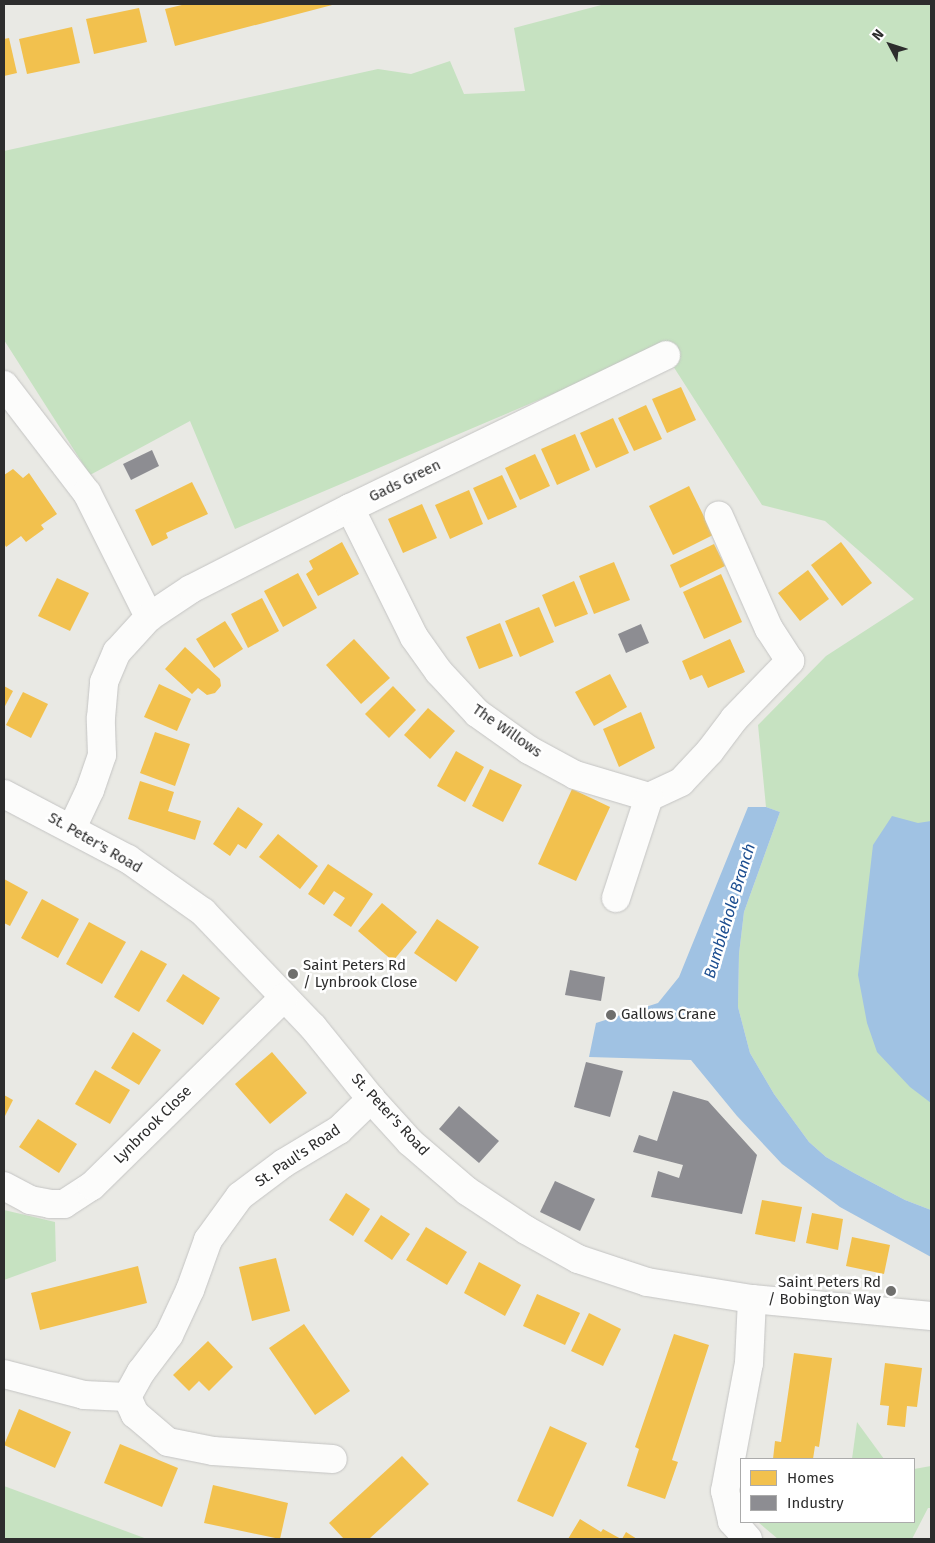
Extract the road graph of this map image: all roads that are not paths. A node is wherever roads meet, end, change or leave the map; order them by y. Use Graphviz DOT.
graph roads {
  1 [pos="666,355"];
  2 [pos="4,385"];
  3 [pos="350,508"];
  4 [pos="719,516"];
  5 [pos="149,617"];
  6 [pos="4,794"];
  7 [pos="649,797"];
  8 [pos="72,828"];
  9 [pos="616,898"];
  10 [pos="284,997"];
  11 [pos="371,1099"];
  12 [pos="4,1186"];
  13 [pos="752,1298"];
  14 [pos="931,1316"];
  15 [pos="4,1374"];
  16 [pos="127,1397"];
  17 [pos="333,1459"];
  18 [pos="748,1539"];
  1 -- 3 [label="street, Gads Green"];
  2 -- 5 [label="street"];
  3 -- 5 [label="street, Gads Green"];
  3 -- 7 [label="street, The Willows"];
  4 -- 7 [label="street"];
  5 -- 8 [label="street, Gads Green"];
  6 -- 8 [label="street, St. Peter's Road"];
  7 -- 9 [label="street"];
  8 -- 10 [label="street, St. Peter's Road"];
  10 -- 11 [label="street, St. Peter's Road"];
  10 -- 12 [label="street, Lynbrook Close"];
  11 -- 13 [label="street, St. Peter's Road"];
  11 -- 16 [label="street, St. Paul's Road"];
  13 -- 14 [label="street, St. Peter's Road"];
  13 -- 18 [label="street"];
  15 -- 16 [label="street"];
  16 -- 17 [label="street"];
}
